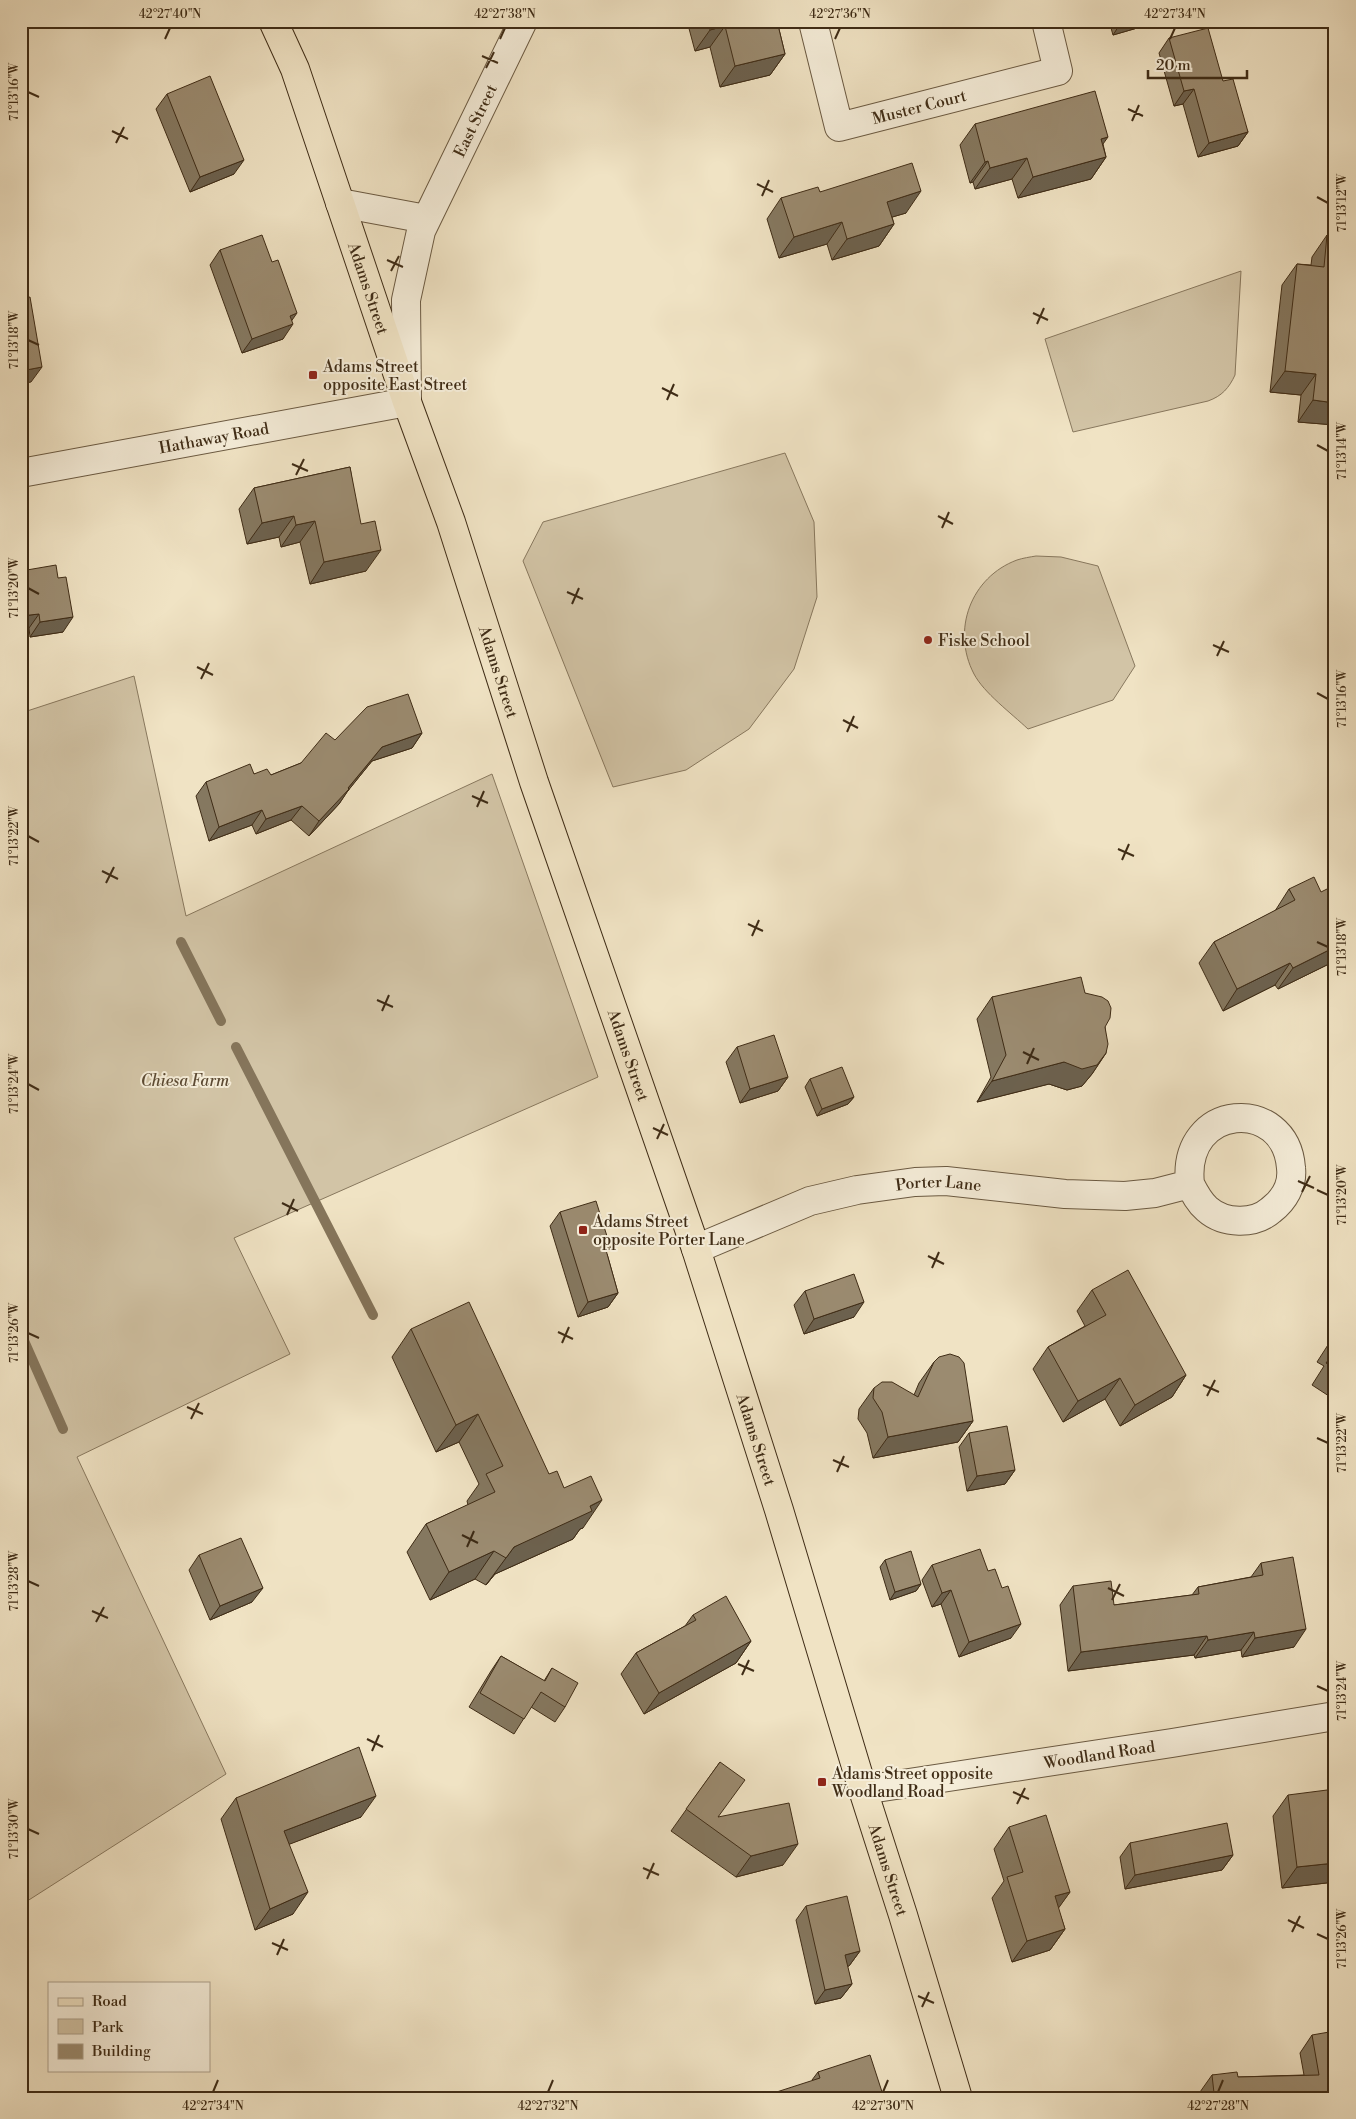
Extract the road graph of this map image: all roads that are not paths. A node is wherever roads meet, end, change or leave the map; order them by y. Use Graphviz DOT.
graph roads {
  1 [pos="273,21"];
  2 [pos="523,21"];
  3 [pos="816,21"];
  4 [pos="1046,21"];
  5 [pos="340,202"];
  6 [pos="426,220"];
  7 [pos="407,402"];
  8 [pos="21,473"];
  9 [pos="1190,1184"];
  10 [pos="696,1249"];
  11 [pos="1335,1716"];
  12 [pos="862,1790"];
  13 [pos="958,2098"];
  1 -- 5 [label="main road, Adams Street"];
  2 -- 6 [label="street, East Street"];
  3 -- 4 [label="street, Muster Court"];
  5 -- 6 [label="street"];
  5 -- 7 [label="main road, Adams Street"];
  6 -- 7 [label="street, East Street"];
  7 -- 8 [label="street, Hathaway Road"];
  7 -- 10 [label="main road, Adams Street"];
  9 -- 10 [label="street, Porter Lane"];
  10 -- 12 [label="main road, Adams Street"];
  11 -- 12 [label="street, Woodland Road"];
  12 -- 13 [label="main road, Adams Street"];
}
